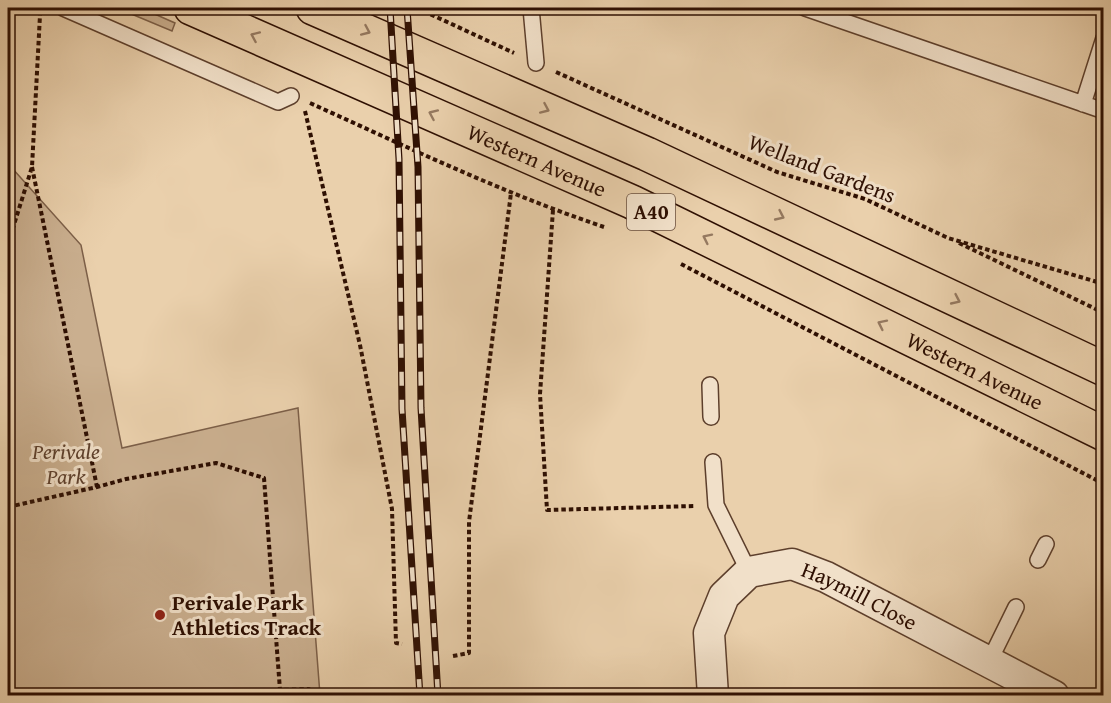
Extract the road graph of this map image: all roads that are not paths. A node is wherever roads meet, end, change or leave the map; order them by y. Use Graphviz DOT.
graph roads {
  1 [pos="63,8"];
  2 [pos="191,8"];
  3 [pos="313,8"];
  4 [pos="531,8"];
  5 [pos="805,8"];
  6 [pos="1104,38"];
  7 [pos="536,63"];
  8 [pos="297,98"];
  9 [pos="1083,104"];
  10 [pos="1104,111"];
  11 [pos="1104,369"];
  12 [pos="710,385"];
  13 [pos="711,417"];
  14 [pos="1104,434"];
  15 [pos="713,462"];
  16 [pos="1046,544"];
  17 [pos="1038,560"];
  18 [pos="749,572"];
  19 [pos="1016,607"];
  20 [pos="989,662"];
  21 [pos="713,696"];
  22 [pos="1054,696"];
  1 -- 8 [label="lane"];
  14 -- 2 [label="highway, Western Avenue / A40, one-way"];
  3 -- 11 [label="highway, A40, one-way"];
  4 -- 7 [label="lane"];
  5 -- 9 [label="lane"];
  6 -- 9 [label="lane"];
  9 -- 10 [label="lane"];
  12 -- 13 [label="lane"];
  15 -- 18 [label="lane"];
  16 -- 17 [label="lane"];
  18 -- 20 [label="street, Haymill Close"];
  18 -- 21 [label="street"];
  19 -- 20 [label="lane"];
  20 -- 22 [label="street, Haymill Close"];
}
